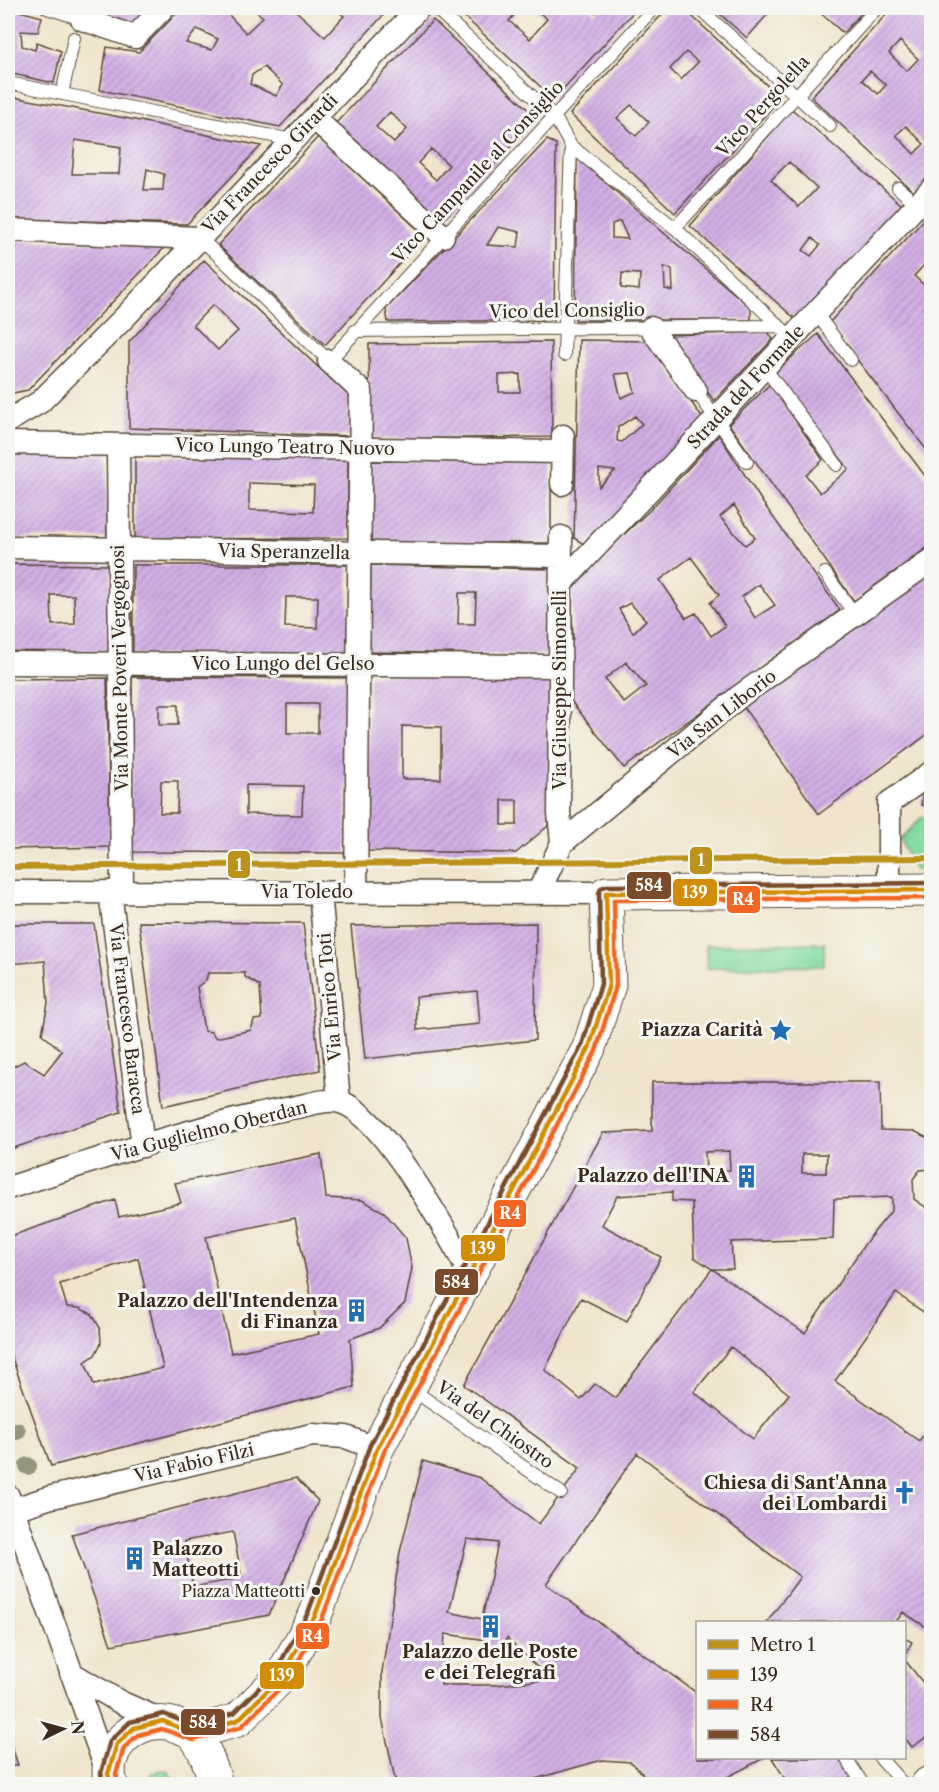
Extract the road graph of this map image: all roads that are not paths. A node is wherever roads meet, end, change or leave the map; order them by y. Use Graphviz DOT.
graph roads {
  1 [pos="47,8"];
  2 [pos="163,8"];
  3 [pos="419,8"];
  4 [pos="435,8"];
  5 [pos="654,8"];
  6 [pos="699,8"];
  7 [pos="877,8"];
  8 [pos="80,22"];
  9 [pos="8,83"];
  10 [pos="62,94"];
  11 [pos="796,96"];
  12 [pos="554,116"];
  13 [pos="314,118"];
  14 [pos="830,126"];
  15 [pos="292,140"];
  16 [pos="571,146"];
  17 [pos="898,188"];
  18 [pos="924,197"];
  19 [pos="675,228"];
  20 [pos="8,230"];
  21 [pos="443,236"];
  22 [pos="200,238"];
  23 [pos="816,313"];
  24 [pos="651,328"];
  25 [pos="564,329"];
  26 [pos="355,331"];
  27 [pos="786,332"];
  28 [pos="564,355"];
  29 [pos="851,360"];
  30 [pos="328,361"];
  31 [pos="764,368"];
  32 [pos="696,391"];
  33 [pos="716,419"];
  34 [pos="8,421"];
  35 [pos="8,443"];
  36 [pos="118,445"];
  37 [pos="360,448"];
  38 [pos="747,462"];
  39 [pos="837,465"];
  40 [pos="562,484"];
  41 [pos="8,547"];
  42 [pos="561,547"];
  43 [pos="119,549"];
  44 [pos="359,553"];
  45 [pos="932,560"];
  46 [pos="825,573"];
  47 [pos="560,585"];
  48 [pos="855,616"];
  49 [pos="8,663"];
  50 [pos="120,663"];
  51 [pos="358,665"];
  52 [pos="559,666"];
  53 [pos="932,772"];
  54 [pos="562,843"];
  55 [pos="890,890"];
  56 [pos="932,890"];
  57 [pos="8,892"];
  58 [pos="116,892"];
  59 [pos="320,892"];
  60 [pos="356,892"];
  61 [pos="538,892"];
  62 [pos="606,893"];
  63 [pos="339,1101"];
  64 [pos="143,1146"];
  65 [pos="8,1188"];
  66 [pos="470,1274"];
  67 [pos="409,1387"];
  68 [pos="377,1449"];
  69 [pos="561,1493"];
  70 [pos="9,1505"];
  71 [pos="71,1673"];
  72 [pos="178,1727"];
  73 [pos="847,1759"];
  74 [pos="881,1759"];
  75 [pos="110,1779"];
  76 [pos="216,1785"];
  77 [pos="863,1785"];
  78 [pos="903,1785"];
  1 -- 8 [label="lane"];
  2 -- 8 [label="street"];
  3 -- 13 [label="street, Via Francesco Girardi"];
  4 -- 12 [label="lane"];
  5 -- 12 [label="lane, Vico Campanile al Consiglio"];
  6 -- 11 [label="lane"];
  7 -- 11 [label="lane, Vico Pergolella"];
  8 -- 10 [label="lane"];
  9 -- 10 [label="lane"];
  10 -- 15 [label="lane"];
  11 -- 14 [label="lane"];
  11 -- 19 [label="lane, Vico Pergolella"];
  12 -- 16 [label="lane"];
  12 -- 21 [label="lane, Vico Campanile al Consiglio"];
  13 -- 15 [label="street, Via Francesco Girardi"];
  13 -- 21 [label="street"];
  15 -- 22 [label="street, Via Francesco Girardi"];
  16 -- 19 [label="lane"];
  16 -- 25 [label="lane"];
  17 -- 18 [label="lane"];
  18 -- 23 [label="street, Strada del Formale"];
  19 -- 27 [label="lane"];
  20 -- 22 [label="street"];
  21 -- 26 [label="lane, Vico Campanile al Consiglio"];
  22 -- 30 [label="lane"];
  22 -- 34 [label="street, Via Francesco Girardi"];
  23 -- 27 [label="street, Strada del Formale"];
  23 -- 29 [label="lane"];
  24 -- 25 [label="lane, Vico del Consiglio"];
  24 -- 27 [label="lane, Vico del Consiglio"];
  24 -- 32 [label="street"];
  25 -- 26 [label="lane, Vico del Consiglio"];
  25 -- 28 [label="lane"];
  26 -- 30 [label="lane, Vico Campanile al Consiglio"];
  27 -- 31 [label="street, Strada del Formale"];
  30 -- 37 [label="street"];
  31 -- 33 [label="street, Strada del Formale"];
  31 -- 39 [label="lane"];
  32 -- 33 [label="lane"];
  33 -- 38 [label="lane"];
  33 -- 47 [label="street, Strada del Formale"];
  35 -- 36 [label="street, Vico Lungo Teatro Nuovo"];
  36 -- 37 [label="street, Vico Lungo Teatro Nuovo"];
  36 -- 43 [label="street, Via Monte Poveri Vergognosi"];
  37 -- 40 [label="street, Vico Lungo Teatro Nuovo"];
  37 -- 44 [label="street"];
  41 -- 43 [label="street, Via Speranzella"];
  42 -- 44 [label="street, Via Speranzella"];
  42 -- 47 [label="street, Via Giuseppe Simonelli"];
  43 -- 44 [label="street, Via Speranzella"];
  43 -- 50 [label="street, Via Monte Poveri Vergognosi"];
  44 -- 51 [label="street"];
  45 -- 48 [label="street, Via San Liborio"];
  46 -- 48 [label="lane"];
  47 -- 52 [label="street, Via Giuseppe Simonelli"];
  48 -- 54 [label="street, Via San Liborio"];
  49 -- 50 [label="street, Vico Lungo del Gelso"];
  50 -- 51 [label="street, Vico Lungo del Gelso"];
  50 -- 58 [label="street, Via Monte Poveri Vergognosi"];
  51 -- 52 [label="street, Vico Lungo del Gelso"];
  51 -- 60 [label="street"];
  52 -- 54 [label="street, Via Giuseppe Simonelli"];
  53 -- 55 [label="street"];
  54 -- 61 [label="street, Via San Liborio"];
  55 -- 56 [label="main road"];
  55 -- 62 [label="main road"];
  57 -- 58 [label="street, Via Toledo"];
  58 -- 59 [label="street, Via Toledo"];
  58 -- 64 [label="street, Via Francesco Baracca"];
  59 -- 60 [label="street, Via Toledo"];
  59 -- 63 [label="street, Via Enrico Toti"];
  60 -- 61 [label="street, Via Toledo"];
  61 -- 62 [label="street, Via Toledo"];
  62 -- 66 [label="main road"];
  63 -- 64 [label="street, Via Guglielmo Oberdan"];
  63 -- 66 [label="street"];
  64 -- 65 [label="street, Via Guglielmo Oberdan"];
  66 -- 67 [label="main road"];
  67 -- 68 [label="main road"];
  67 -- 69 [label="lane, Via del Chiostro"];
  68 -- 70 [label="street, Via Fabio Filzi"];
  68 -- 72 [label="main road"];
  70 -- 71 [label="street"];
  71 -- 72 [label="street"];
  71 -- 75 [label="street"];
  72 -- 75 [label="main road"];
  72 -- 76 [label="main road"];
  73 -- 77 [label="lane"];
  74 -- 78 [label="lane"];
}
